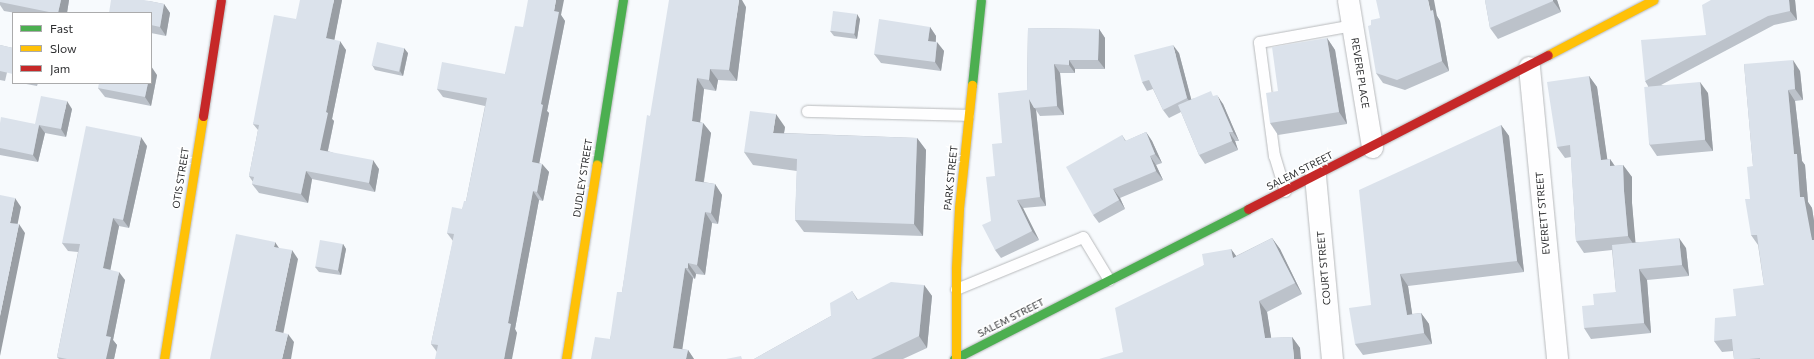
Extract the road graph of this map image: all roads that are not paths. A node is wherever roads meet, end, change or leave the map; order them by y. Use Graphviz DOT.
graph roads {
  1 [pos="221,0"];
  2 [pos="623,0"];
  3 [pos="981,0"];
  4 [pos="1348,0"];
  5 [pos="1653,0"];
  6 [pos="1630,6"];
  7 [pos="1353,25"];
  8 [pos="1529,67"];
  9 [pos="807,111"];
  10 [pos="968,115"];
  11 [pos="1372,147"];
  12 [pos="1315,176"];
  13 [pos="1285,191"];
  14 [pos="1109,280"];
  15 [pos="956,289"];
  16 [pos="164,359"];
  17 [pos="566,359"];
  18 [pos="956,359"];
  19 [pos="1332,359"];
  20 [pos="1557,359"];
  1 -- 16 [label="street, OTIS STREET"];
  2 -- 17 [label="street, DUDLEY STREET"];
  3 -- 10 [label="street, PARK STREET"];
  4 -- 7 [label="street, REVERE PLACE"];
  5 -- 6 [label="street, SALEM STREET"];
  6 -- 8 [label="street, SALEM STREET"];
  7 -- 11 [label="street, REVERE PLACE"];
  7 -- 13 [label="lane"];
  8 -- 11 [label="street, SALEM STREET"];
  8 -- 20 [label="street, EVERETT STREET"];
  9 -- 10 [label="lane"];
  10 -- 15 [label="street, PARK STREET"];
  11 -- 12 [label="street, SALEM STREET"];
  12 -- 13 [label="street, SALEM STREET"];
  12 -- 19 [label="street, COURT STREET"];
  13 -- 14 [label="street, SALEM STREET"];
  14 -- 15 [label="lane"];
  14 -- 18 [label="street, SALEM STREET"];
  15 -- 18 [label="street, PARK STREET"];
}
